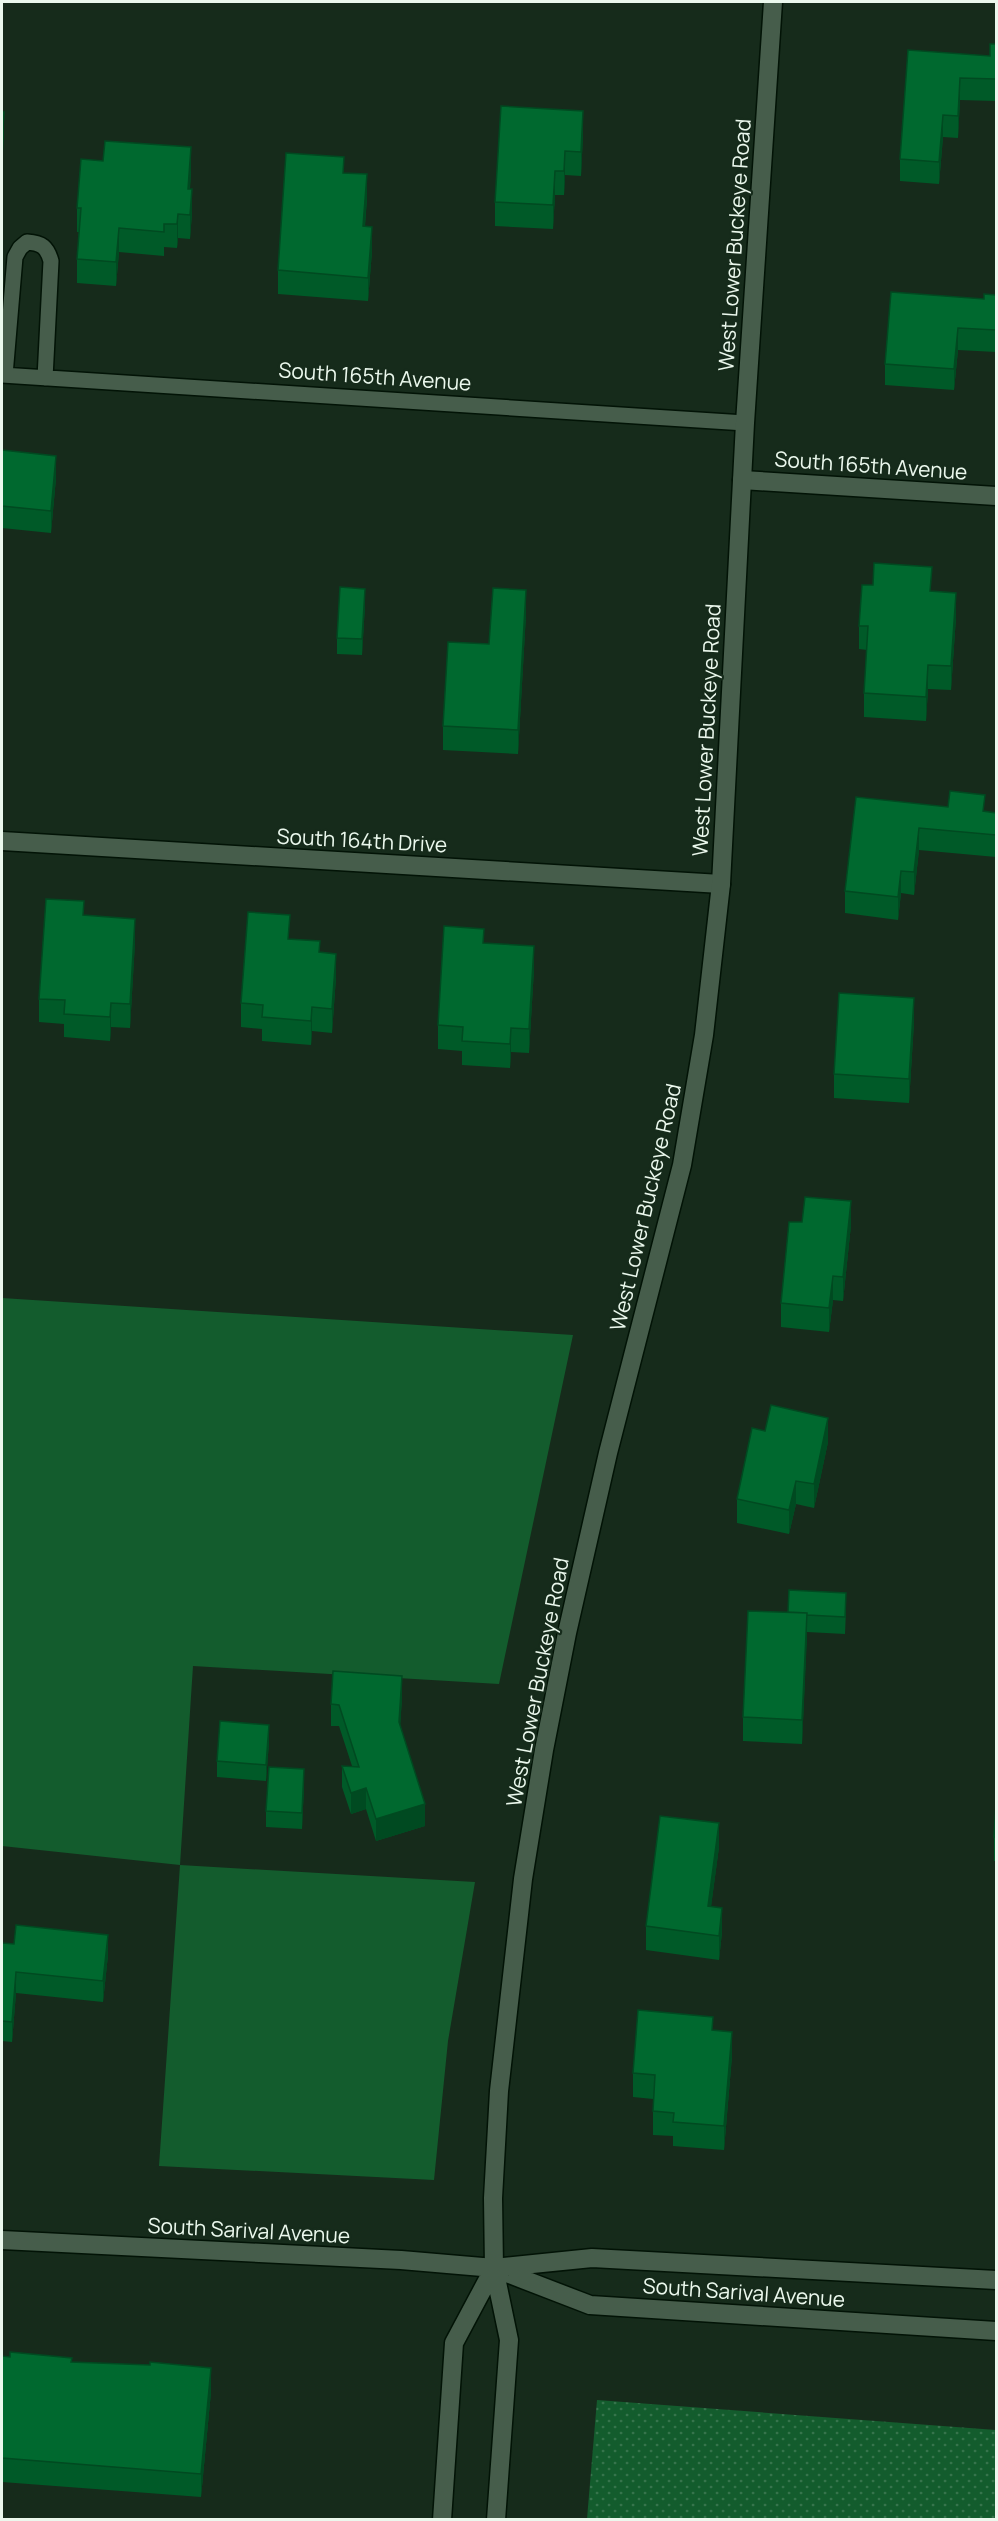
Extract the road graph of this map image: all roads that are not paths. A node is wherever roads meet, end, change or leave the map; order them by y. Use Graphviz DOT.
graph roads {
  1 [pos="773,2"];
  2 [pos="3,375"];
  3 [pos="45,378"];
  4 [pos="745,423"];
  5 [pos="742,480"];
  6 [pos="996,496"];
  7 [pos="2,842"];
  8 [pos="721,884"];
  9 [pos="2,2240"];
  10 [pos="494,2268"];
  11 [pos="996,2280"];
  12 [pos="996,2331"];
  13 [pos="442,2520"];
  14 [pos="496,2520"];
  1 -- 4 [label="main road, West Lower Buckeye Road"];
  2 -- 3 [label="lane, South 165th Avenue"];
  2 -- 3 [label="lane"];
  3 -- 4 [label="lane, South 165th Avenue"];
  4 -- 5 [label="main road, West Lower Buckeye Road"];
  5 -- 6 [label="main road, South 165th Avenue"];
  5 -- 8 [label="main road, West Lower Buckeye Road"];
  7 -- 8 [label="main road, South 164th Drive"];
  8 -- 10 [label="main road, West Lower Buckeye Road"];
  9 -- 10 [label="main road, South Sarival Avenue"];
  10 -- 11 [label="main road, South Sarival Avenue"];
  10 -- 12 [label="main road, South Sarival Avenue"];
  10 -- 13 [label="main road"];
  10 -- 14 [label="main road, West Lower Buckeye Road"];
}
